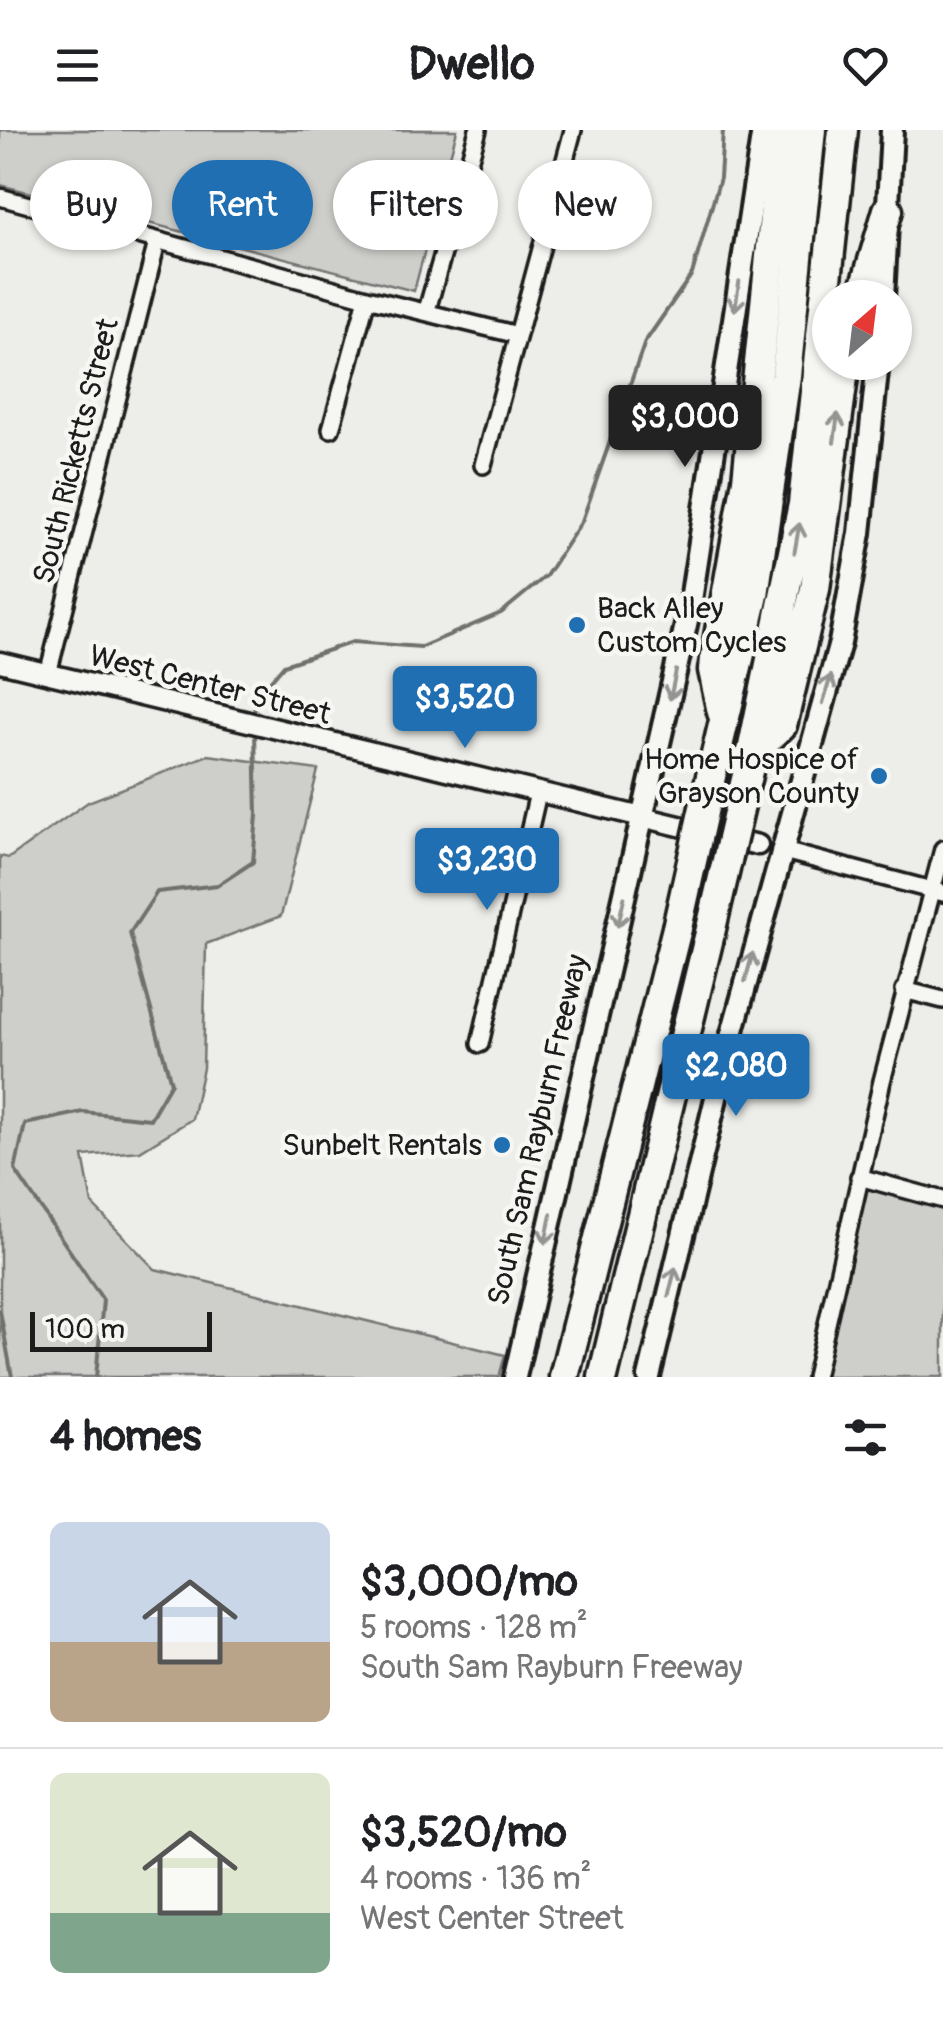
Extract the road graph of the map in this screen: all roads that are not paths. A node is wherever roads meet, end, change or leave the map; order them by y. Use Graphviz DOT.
graph roads {
  1 [pos="478,130"];
  2 [pos="573,130"];
  3 [pos="763,130"];
  4 [pos="783,130"];
  5 [pos="811,130"];
  6 [pos="843,130"];
  7 [pos="892,130"];
  8 [pos="0,196"];
  9 [pos="888,210"];
  10 [pos="157,242"];
  11 [pos="867,280"];
  12 [pos="884,280"];
  13 [pos="367,298"];
  14 [pos="427,310"];
  15 [pos="518,335"];
  16 [pos="842,380"];
  17 [pos="876,380"];
  18 [pos="331,429"];
  19 [pos="483,465"];
  20 [pos="0,662"];
  21 [pos="48,674"];
  22 [pos="723,720"];
  23 [pos="751,762"];
  24 [pos="538,793"];
  25 [pos="643,818"];
  26 [pos="758,845"];
  27 [pos="943,848"];
  28 [pos="780,850"];
  29 [pos="938,891"];
  30 [pos="904,990"];
  31 [pos="943,1000"];
  32 [pos="480,1044"];
  33 [pos="859,1177"];
  34 [pos="943,1200"];
  35 [pos="515,1377"];
  36 [pos="564,1377"];
  37 [pos="603,1377"];
  38 [pos="649,1377"];
  39 [pos="816,1377"];
  1 -- 14 [label="street"];
  2 -- 15 [label="street"];
  3 -- 25 [label="main road, South Sam Rayburn Freeway, one-way"];
  4 -- 22 [label="highway"];
  5 -- 22 [label="highway"];
  23 -- 6 [label="highway, one-way"];
  7 -- 9 [label="main road"];
  8 -- 10 [label="street"];
  9 -- 11 [label="highway"];
  9 -- 12 [label="main road"];
  10 -- 13 [label="street"];
  10 -- 21 [label="street, South Ricketts Street"];
  13 -- 14 [label="street"];
  13 -- 18 [label="street"];
  14 -- 15 [label="street"];
  15 -- 19 [label="street"];
  23 -- 16 [label="highway, one-way"];
  28 -- 17 [label="main road, one-way"];
  20 -- 21 [label="street, West Center Street"];
  21 -- 24 [label="street, West Center Street"];
  22 -- 36 [label="highway, bridge"];
  23 -- 37 [label="highway, bridge"];
  24 -- 25 [label="street, West Center Street"];
  24 -- 32 [label="street"];
  25 -- 26 [label="street, West Center Street"];
  25 -- 35 [label="main road, South Sam Rayburn Freeway, one-way"];
  27 -- 29 [label="street"];
  28 -- 29 [label="street"];
  38 -- 28 [label="main road, one-way"];
  29 -- 30 [label="street"];
  30 -- 31 [label="street"];
  30 -- 33 [label="street"];
  33 -- 34 [label="street"];
  33 -- 39 [label="street"];
}
